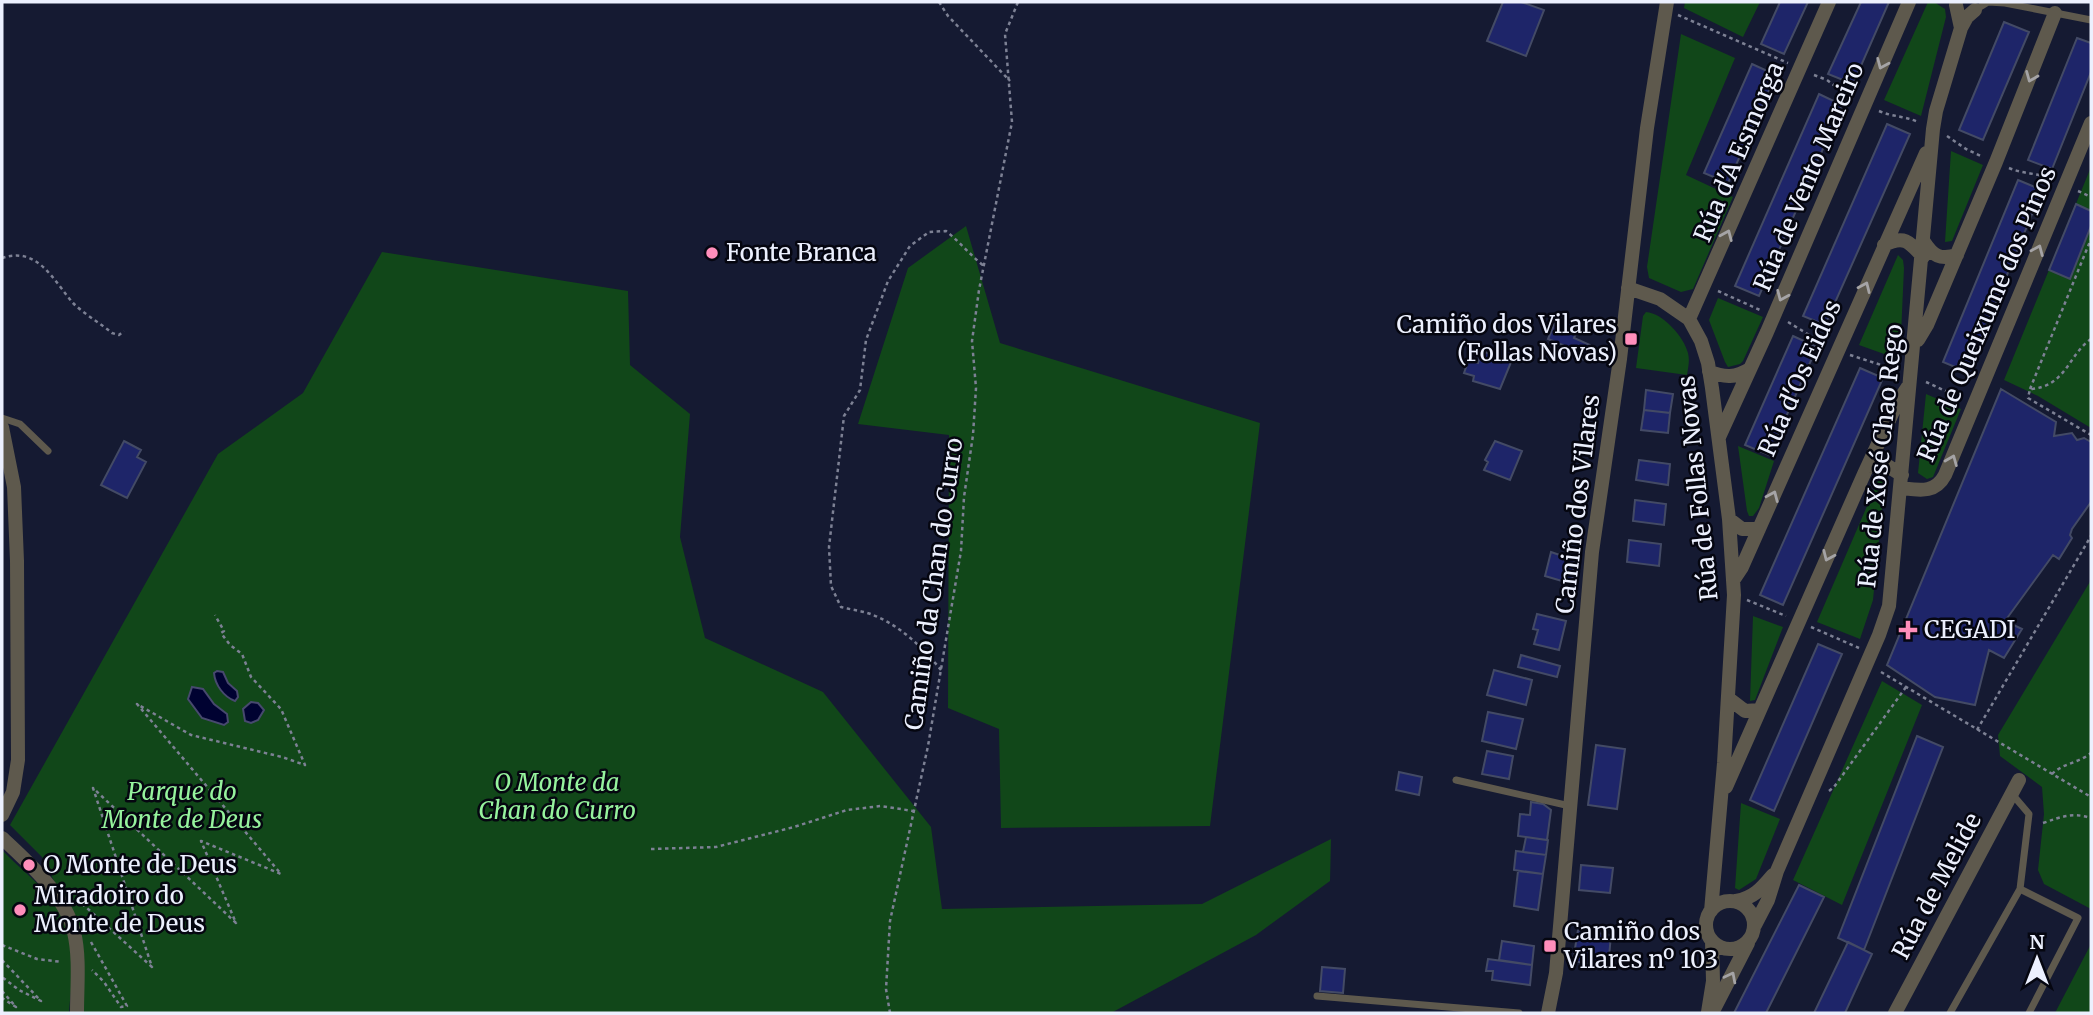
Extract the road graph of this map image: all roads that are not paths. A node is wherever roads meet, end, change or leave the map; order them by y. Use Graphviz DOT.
graph roads {
  1 [pos="1829,2"];
  2 [pos="1909,2"];
  3 [pos="1954,3"];
  4 [pos="1666,6"];
  5 [pos="1975,10"];
  6 [pos="2055,13"];
  7 [pos="2091,20"];
  8 [pos="1961,28"];
  9 [pos="2091,123"];
  10 [pos="1931,144"];
  11 [pos="1884,246"];
  12 [pos="1923,249"];
  13 [pos="1957,255"];
  14 [pos="1628,288"];
  15 [pos="1689,319"];
  16 [pos="1914,346"];
  17 [pos="1750,369"];
  18 [pos="1709,372"];
  19 [pos="1916,382"];
  20 [pos="2,418"];
  21 [pos="2,427"];
  22 [pos="1718,439"];
  23 [pos="48,451"];
  24 [pos="1868,466"];
  25 [pos="1901,481"];
  26 [pos="1729,519"];
  27 [pos="1759,529"];
  28 [pos="1734,579"];
  29 [pos="1728,698"];
  30 [pos="1760,710"];
  31 [pos="1456,780"];
  32 [pos="2019,780"];
  33 [pos="2012,794"];
  34 [pos="1721,799"];
  35 [pos="1570,806"];
  36 [pos="2,815"];
  37 [pos="2,838"];
  38 [pos="1717,851"];
  39 [pos="1777,871"];
  40 [pos="2020,889"];
  41 [pos="1733,901"];
  42 [pos="1711,911"];
  43 [pos="1755,925"];
  44 [pos="1712,941"];
  45 [pos="1749,941"];
  46 [pos="1317,996"];
  47 [pos="77,1013"];
  48 [pos="1519,1013"];
  49 [pos="1548,1013"];
  50 [pos="1710,1013"];
  51 [pos="1895,1013"];
  52 [pos="1950,1013"];
  53 [pos="2029,1013"];
  15 -- 1 [label="street, Rúa d'A Esmorga, one-way"];
  2 -- 17 [label="street, Rúa de Vento Mareiro, one-way"];
  3 -- 5 [label="lane"];
  3 -- 8 [label="street, Rúa de Xosé Chao Rego"];
  4 -- 14 [label="street, Camiño dos Vilares"];
  5 -- 6 [label="lane"];
  5 -- 8 [label="street, Rúa de Xosé Chao Rego"];
  6 -- 7 [label="lane"];
  6 -- 13 [label="street, one-way"];
  8 -- 10 [label="street, Rúa de Xosé Chao Rego"];
  25 -- 9 [label="street, Rúa de Queixume dos Pinos, one-way"];
  10 -- 11 [label="street, Rúa d'Os Eidos"];
  10 -- 12 [label="street, Rúa de Xosé Chao Rego"];
  11 -- 12 [label="street"];
  27 -- 11 [label="street, Rúa d'Os Eidos, one-way"];
  12 -- 13 [label="street"];
  12 -- 16 [label="street, Rúa de Xosé Chao Rego"];
  13 -- 16 [label="street"];
  14 -- 15 [label="street"];
  14 -- 35 [label="street, Camiño dos Vilares"];
  15 -- 18 [label="street, Rúa de Follas Novas"];
  16 -- 19 [label="street, Rúa de Xosé Chao Rego"];
  17 -- 18 [label="street"];
  17 -- 22 [label="street, Rúa de Vento Mareiro"];
  18 -- 22 [label="street, Rúa de Follas Novas"];
  19 -- 24 [label="street"];
  19 -- 25 [label="street, Rúa de Xosé Chao Rego"];
  20 -- 23 [label="lane"];
  21 -- 36 [label="street"];
  22 -- 26 [label="street, Rúa de Follas Novas"];
  24 -- 25 [label="street, Rúa de Queixume dos Pinos"];
  24 -- 30 [label="street, one-way"];
  25 -- 39 [label="street, Rúa de Xosé Chao Rego"];
  26 -- 27 [label="street"];
  26 -- 28 [label="street, Rúa de Follas Novas"];
  27 -- 28 [label="street, Rúa d'Os Eidos"];
  28 -- 29 [label="street, Rúa de Follas Novas"];
  29 -- 30 [label="street"];
  29 -- 34 [label="street, Rúa de Follas Novas"];
  30 -- 34 [label="street"];
  31 -- 35 [label="lane"];
  32 -- 33 [label="street, Rúa de Melide"];
  33 -- 40 [label="lane"];
  33 -- 51 [label="street, Rúa de Melide"];
  34 -- 38 [label="street, Rúa de Follas Novas"];
  35 -- 49 [label="street, Camiño dos Vilares"];
  37 -- 47 [label="street"];
  38 -- 41 [label="street, Rúa de Follas Novas"];
  38 -- 42 [label="street, Rúa de Follas Novas"];
  39 -- 41 [label="street, Rúa de Xosé Chao Rego"];
  39 -- 43 [label="street, Rúa de Xosé Chao Rego"];
  40 -- 52 [label="lane"];
  40 -- 53 [label="lane"];
  41 -- 42 [label="street"];
  41 -- 43 [label="street"];
  42 -- 44 [label="street"];
  43 -- 45 [label="street"];
  44 -- 45 [label="street"];
  44 -- 50 [label="street"];
  50 -- 45 [label="street, one-way"];
  46 -- 48 [label="lane"];
}
